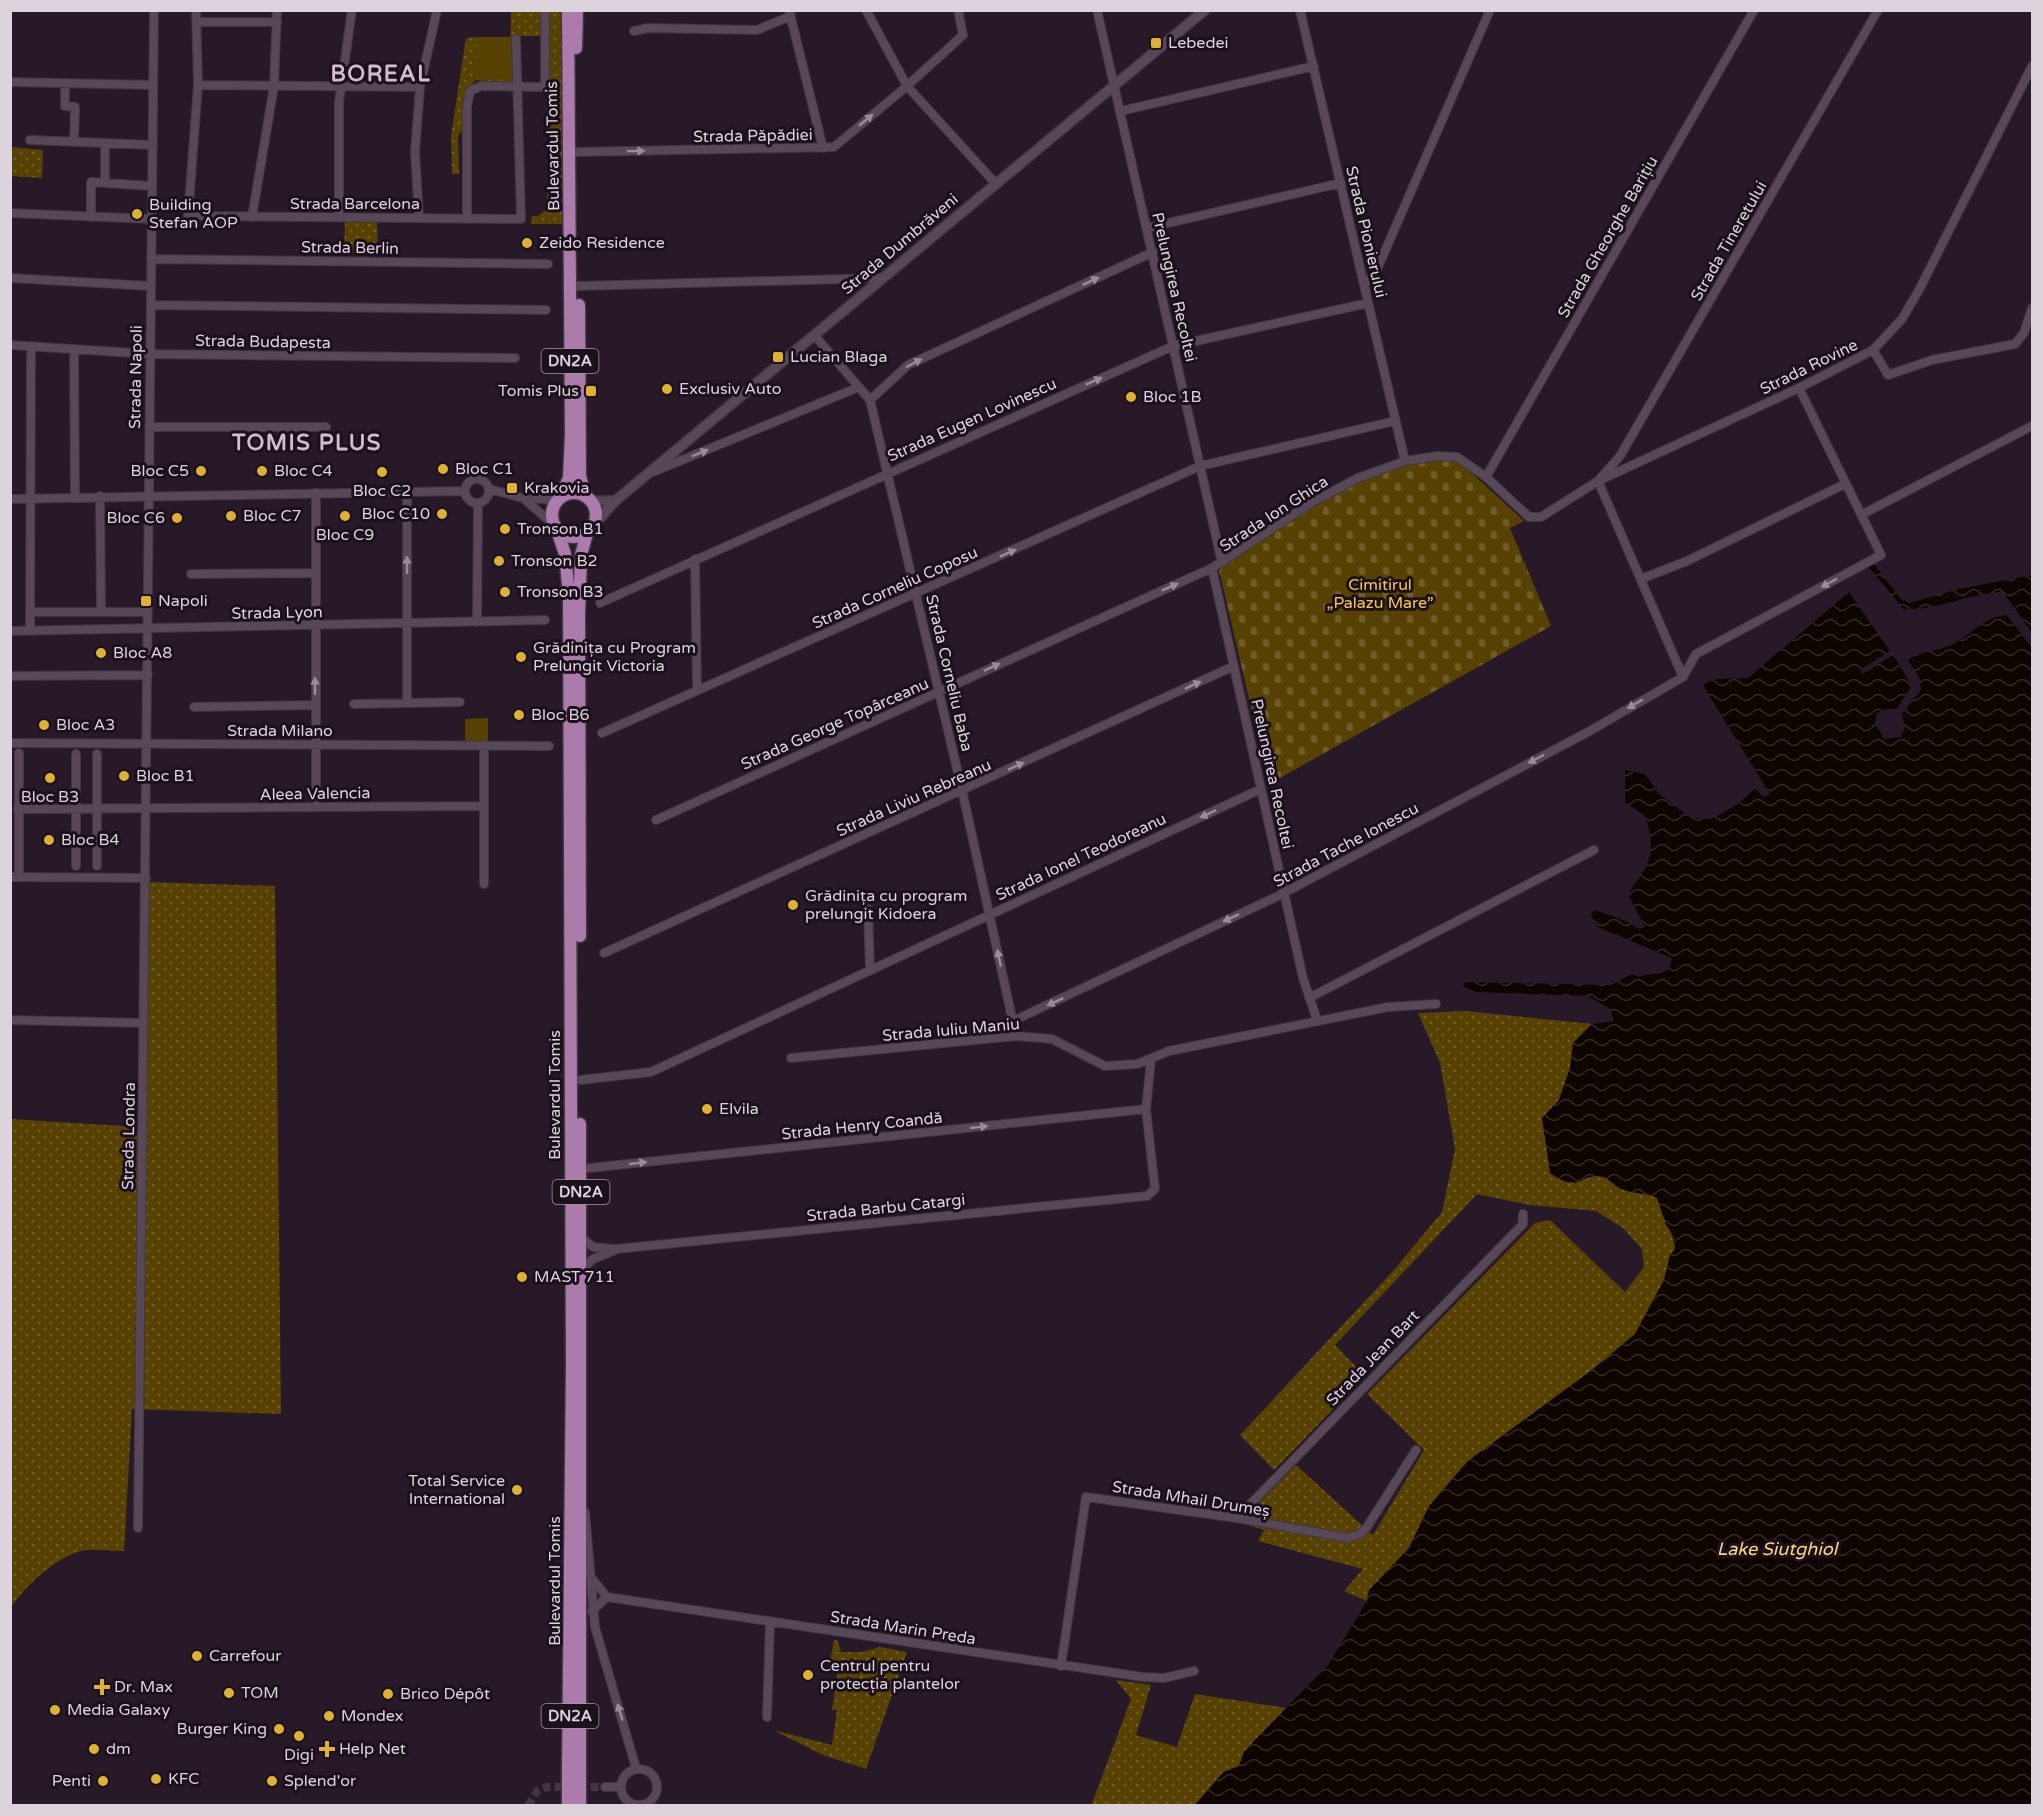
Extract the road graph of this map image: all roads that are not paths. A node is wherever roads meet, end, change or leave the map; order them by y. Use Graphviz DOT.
graph roads {
  1 [pos="154,10"];
  2 [pos="196,10"];
  3 [pos="278,10"];
  4 [pos="352,10"];
  5 [pos="437,10"];
  6 [pos="545,10"];
  7 [pos="568,10"];
  8 [pos="577,10"];
  9 [pos="866,10"];
  10 [pos="958,10"];
  11 [pos="1097,10"];
  12 [pos="1205,10"];
  13 [pos="1300,10"];
  14 [pos="1490,10"];
  15 [pos="1754,10"];
  16 [pos="1878,10"];
  17 [pos="790,13"];
  18 [pos="197,22"];
  19 [pos="277,22"];
  20 [pos="634,31"];
  21 [pos="516,39"];
  22 [pos="1314,66"];
  23 [pos="2032,66"];
  24 [pos="10,82"];
  25 [pos="65,83"];
  26 [pos="153,85"];
  27 [pos="198,86"];
  28 [pos="274,86"];
  29 [pos="907,86"];
  30 [pos="341,87"];
  31 [pos="420,87"];
  32 [pos="518,87"];
  33 [pos="1114,88"];
  34 [pos="1121,111"];
  35 [pos="30,140"];
  36 [pos="74,142"];
  37 [pos="105,143"];
  38 [pos="153,145"];
  39 [pos="823,148"];
  40 [pos="577,153"];
  41 [pos="105,183"];
  42 [pos="1341,183"];
  43 [pos="996,184"];
  44 [pos="152,186"];
  45 [pos="10,213"];
  46 [pos="91,216"];
  47 [pos="252,217"];
  48 [pos="339,218"];
  49 [pos="419,218"];
  50 [pos="152,219"];
  51 [pos="467,219"];
  52 [pos="1147,228"];
  53 [pos="1153,252"];
  54 [pos="151,258"];
  55 [pos="548,264"];
  56 [pos="10,278"];
  57 [pos="883,278"];
  58 [pos="1364,285"];
  59 [pos="151,286"];
  60 [pos="578,286"];
  61 [pos="1368,303"];
  62 [pos="150,305"];
  63 [pos="2032,308"];
  64 [pos="546,310"];
  65 [pos="2028,333"];
  66 [pos="815,336"];
  67 [pos="10,345"];
  68 [pos="31,346"];
  69 [pos="1173,346"];
  70 [pos="74,349"];
  71 [pos="1873,350"];
  72 [pos="150,354"];
  73 [pos="515,358"];
  74 [pos="859,387"];
  75 [pos="1799,388"];
  76 [pos="870,400"];
  77 [pos="1395,421"];
  78 [pos="2032,426"];
  79 [pos="149,427"];
  80 [pos="326,427"];
  81 [pos="1405,461"];
  82 [pos="1200,466"];
  83 [pos="887,473"];
  84 [pos="646,475"];
  85 [pos="1486,477"];
  86 [pos="1598,481"];
  87 [pos="1845,484"];
  88 [pos="489,489"];
  89 [pos="465,491"];
  90 [pos="407,492"];
  91 [pos="316,493"];
  92 [pos="148,495"];
  93 [pos="75,496"];
  94 [pos="100,496"];
  95 [pos="29,498"];
  96 [pos="523,498"];
  97 [pos="559,498"];
  98 [pos="588,498"];
  99 [pos="10,499"];
  100 [pos="615,501"];
  101 [pos="478,503"];
  102 [pos="1861,515"];
  103 [pos="1529,518"];
  104 [pos="555,527"];
  105 [pos="591,529"];
  106 [pos="695,559"];
  107 [pos="1222,563"];
  108 [pos="1212,568"];
  109 [pos="316,573"];
  110 [pos="191,574"];
  111 [pos="1641,579"];
  112 [pos="916,594"];
  113 [pos="600,603"];
  114 [pos="30,612"];
  115 [pos="100,612"];
  116 [pos="148,612"];
  117 [pos="545,621"];
  118 [pos="477,622"];
  119 [pos="407,624"];
  120 [pos="315,626"];
  121 [pos="148,629"];
  122 [pos="10,631"];
  123 [pos="30,631"];
  124 [pos="1234,666"];
  125 [pos="148,675"];
  126 [pos="10,676"];
  127 [pos="1683,677"];
  128 [pos="698,690"];
  129 [pos="939,691"];
  130 [pos="460,702"];
  131 [pos="407,703"];
  132 [pos="354,704"];
  133 [pos="315,705"];
  134 [pos="194,707"];
  135 [pos="602,733"];
  136 [pos="10,743"];
  137 [pos="147,744"];
  138 [pos="315,745"];
  139 [pos="484,745"];
  140 [pos="549,746"];
  141 [pos="18,753"];
  142 [pos="76,754"];
  143 [pos="97,754"];
  144 [pos="1261,789"];
  145 [pos="962,790"];
  146 [pos="484,806"];
  147 [pos="316,807"];
  148 [pos="18,809"];
  149 [pos="76,810"];
  150 [pos="97,810"];
  151 [pos="146,810"];
  152 [pos="656,820"];
  153 [pos="1593,850"];
  154 [pos="76,866"];
  155 [pos="97,866"];
  156 [pos="15,877"];
  157 [pos="146,878"];
  158 [pos="484,884"];
  159 [pos="1284,893"];
  160 [pos="868,909"];
  161 [pos="990,914"];
  162 [pos="604,953"];
  163 [pos="870,970"];
  164 [pos="1309,998"];
  165 [pos="1436,1004"];
  166 [pos="10,1020"];
  167 [pos="1317,1020"];
  168 [pos="1013,1021"];
  169 [pos="144,1023"];
  170 [pos="1016,1036"];
  171 [pos="791,1058"];
  172 [pos="1151,1060"];
  173 [pos="580,1080"];
  174 [pos="1146,1109"];
  175 [pos="580,1169"];
  176 [pos="1522,1214"];
  177 [pos="581,1237"];
  178 [pos="616,1249"];
  179 [pos="581,1271"];
  180 [pos="1416,1450"];
  181 [pos="580,1470"];
  182 [pos="1237,1518"];
  183 [pos="138,1528"];
  184 [pos="589,1575"];
  185 [pos="607,1597"];
  186 [pos="592,1611"];
  187 [pos="770,1622"];
  188 [pos="1061,1666"];
  189 [pos="1194,1671"];
  190 [pos="767,1717"];
  191 [pos="636,1768"];
  192 [pos="574,1770"];
  193 [pos="605,1787"];
  194 [pos="620,1787"];
  195 [pos="641,1805"];
  196 [pos="568,1806"];
  197 [pos="580,1806"];
  1 -- 26 [label="street, Strada Napoli"];
  2 -- 18 [label="street"];
  3 -- 19 [label="street"];
  4 -- 30 [label="street"];
  5 -- 31 [label="street"];
  6 -- 32 [label="street"];
  7 -- 97 [label="main road, Bulevardul Tomis / DN2A"];
  8 -- 40 [label="main road, Bulevardul Tomis / DN2A"];
  9 -- 29 [label="street"];
  10 -- 29 [label="street, Strada Păpădiei"];
  11 -- 33 [label="street, Prelungirea Recoltei"];
  12 -- 33 [label="street, Strada Dumbrăveni"];
  13 -- 22 [label="street, Strada Pionierului"];
  14 -- 58 [label="street"];
  15 -- 85 [label="street, Strada Gheorghe Barițiu"];
  16 -- 86 [label="street, Strada Tineretului"];
  17 -- 20 [label="street"];
  17 -- 39 [label="street"];
  18 -- 19 [label="street"];
  18 -- 27 [label="street"];
  19 -- 28 [label="street"];
  21 -- 32 [label="street"];
  22 -- 34 [label="street"];
  22 -- 42 [label="street, Strada Pionierului"];
  23 -- 71 [label="street, Strada Rovine"];
  24 -- 25 [label="street"];
  25 -- 26 [label="street"];
  25 -- 36 [label="street"];
  26 -- 38 [label="street, Strada Napoli"];
  27 -- 28 [label="street"];
  27 -- 47 [label="street, Strada Barcelona"];
  28 -- 30 [label="street"];
  28 -- 47 [label="street"];
  39 -- 29 [label="street, Strada Păpădiei, one-way"];
  29 -- 43 [label="street"];
  30 -- 31 [label="street"];
  30 -- 48 [label="street"];
  31 -- 49 [label="street"];
  32 -- 51 [label="street"];
  32 -- 51 [label="street, Strada Barcelona"];
  33 -- 34 [label="street, Prelungirea Recoltei"];
  33 -- 43 [label="street, Strada Dumbrăveni"];
  34 -- 52 [label="street, Prelungirea Recoltei"];
  35 -- 36 [label="street"];
  36 -- 37 [label="street"];
  37 -- 38 [label="street"];
  37 -- 41 [label="street"];
  38 -- 44 [label="street, Strada Napoli"];
  40 -- 39 [label="street, Strada Păpădiei, one-way"];
  40 -- 60 [label="main road, Bulevardul Tomis / DN2A"];
  41 -- 44 [label="street"];
  41 -- 46 [label="street"];
  42 -- 52 [label="street"];
  42 -- 58 [label="street, Strada Pionierului"];
  43 -- 57 [label="street, Strada Dumbrăveni"];
  44 -- 50 [label="street, Strada Napoli"];
  45 -- 46 [label="street"];
  46 -- 50 [label="street"];
  47 -- 48 [label="street, Strada Barcelona"];
  48 -- 49 [label="street, Strada Barcelona"];
  49 -- 51 [label="street, Strada Barcelona"];
  50 -- 54 [label="street, Strada Napoli"];
  52 -- 53 [label="street, Prelungirea Recoltei"];
  53 -- 69 [label="street, Prelungirea Recoltei"];
  76 -- 53 [label="street, one-way"];
  54 -- 55 [label="street, Strada Berlin"];
  54 -- 59 [label="street, Strada Napoli"];
  56 -- 59 [label="street"];
  57 -- 60 [label="street"];
  57 -- 66 [label="street, Strada Dumbrăveni"];
  58 -- 61 [label="street, Strada Pionierului"];
  59 -- 62 [label="street, Strada Napoli"];
  60 -- 98 [label="main road, Bulevardul Tomis / DN2A"];
  61 -- 69 [label="street, Strada Eugen Lovinescu"];
  61 -- 77 [label="street, Strada Pionierului"];
  62 -- 64 [label="street"];
  62 -- 72 [label="street, Strada Napoli"];
  63 -- 65 [label="street"];
  65 -- 71 [label="street"];
  66 -- 74 [label="street, Strada Corneliu Baba"];
  66 -- 84 [label="street, Strada Dumbrăveni"];
  67 -- 68 [label="street, Strada Budapesta"];
  68 -- 70 [label="street, Strada Budapesta"];
  68 -- 95 [label="street"];
  69 -- 82 [label="street, Prelungirea Recoltei"];
  83 -- 69 [label="street, Strada Eugen Lovinescu, one-way"];
  70 -- 72 [label="street, Strada Budapesta"];
  70 -- 93 [label="street"];
  71 -- 75 [label="street, Strada Rovine"];
  72 -- 73 [label="street, Strada Budapesta"];
  72 -- 79 [label="street, Strada Napoli"];
  74 -- 76 [label="street, Strada Corneliu Baba"];
  84 -- 74 [label="street, one-way"];
  75 -- 86 [label="street, Strada Rovine"];
  75 -- 87 [label="street"];
  76 -- 83 [label="street, Strada Corneliu Baba"];
  77 -- 81 [label="street, Strada Pionierului"];
  77 -- 82 [label="street, Strada Corneliu Coposu"];
  78 -- 102 [label="street"];
  79 -- 80 [label="street"];
  79 -- 92 [label="street, Strada Napoli"];
  81 -- 85 [label="street, Strada Ion Ghica"];
  81 -- 107 [label="street, Strada Ion Ghica"];
  82 -- 107 [label="street, Prelungirea Recoltei"];
  112 -- 82 [label="street, Strada Corneliu Coposu, one-way"];
  83 -- 106 [label="street, Strada Eugen Lovinescu"];
  83 -- 112 [label="street, Strada Corneliu Baba"];
  84 -- 100 [label="street, Strada Dumbrăveni"];
  85 -- 103 [label="street, Strada Ion Ghica"];
  86 -- 103 [label="street, Strada Rovine"];
  86 -- 111 [label="street"];
  87 -- 102 [label="street"];
  87 -- 111 [label="street"];
  88 -- 89 [label="street"];
  88 -- 96 [label="street"];
  88 -- 101 [label="street"];
  89 -- 90 [label="street"];
  89 -- 101 [label="street"];
  90 -- 91 [label="street"];
  119 -- 90 [label="street, one-way"];
  91 -- 92 [label="street"];
  91 -- 109 [label="street"];
  92 -- 94 [label="street"];
  92 -- 116 [label="street, Strada Napoli"];
  93 -- 94 [label="street"];
  93 -- 95 [label="street"];
  94 -- 115 [label="street"];
  95 -- 99 [label="street"];
  95 -- 114 [label="street"];
  96 -- 97 [label="street"];
  96 -- 104 [label="street"];
  97 -- 98 [label="main road"];
  97 -- 104 [label="main road, DN2A"];
  98 -- 100 [label="street"];
  98 -- 105 [label="main road, DN2A"];
  100 -- 105 [label="street, Strada Dumbrăveni"];
  101 -- 118 [label="street"];
  102 -- 127 [label="street, one-way"];
  104 -- 105 [label="main road"];
  104 -- 192 [label="main road, Bulevardul Tomis / DN2A"];
  105 -- 173 [label="main road, Bulevardul Tomis / DN2A"];
  106 -- 113 [label="street, Strada Eugen Lovinescu"];
  106 -- 128 [label="street"];
  107 -- 108 [label="street, Strada George Topârceanu"];
  108 -- 124 [label="street, Prelungirea Recoltei"];
  129 -- 108 [label="street, Strada George Topârceanu, one-way"];
  109 -- 110 [label="street"];
  109 -- 120 [label="street"];
  111 -- 127 [label="street"];
  112 -- 128 [label="street, Strada Corneliu Coposu"];
  112 -- 129 [label="street, Strada Corneliu Baba"];
  114 -- 115 [label="street"];
  114 -- 123 [label="street"];
  115 -- 116 [label="street"];
  116 -- 121 [label="street, Strada Napoli"];
  117 -- 118 [label="street, Strada Lyon"];
  118 -- 119 [label="street, Strada Lyon"];
  119 -- 120 [label="street, Strada Lyon"];
  119 -- 131 [label="street"];
  120 -- 121 [label="street, Strada Lyon"];
  133 -- 120 [label="street, one-way"];
  121 -- 123 [label="street, Strada Lyon"];
  121 -- 125 [label="street, Strada Napoli"];
  122 -- 123 [label="street, Strada Lyon"];
  124 -- 144 [label="street, Prelungirea Recoltei"];
  145 -- 124 [label="street, Strada Liviu Rebreanu, one-way"];
  125 -- 126 [label="street"];
  125 -- 137 [label="street, Strada Napoli"];
  127 -- 159 [label="street, Strada Tache Ionescu, one-way"];
  128 -- 135 [label="street, Strada Corneliu Coposu"];
  129 -- 145 [label="street, Strada Corneliu Baba"];
  129 -- 152 [label="street, Strada George Topârceanu"];
  130 -- 131 [label="street"];
  131 -- 132 [label="street"];
  133 -- 134 [label="street"];
  133 -- 138 [label="street"];
  136 -- 137 [label="street, Strada Milano"];
  137 -- 138 [label="street, Strada Milano"];
  137 -- 151 [label="street, Strada Londra"];
  138 -- 139 [label="street, Strada Milano"];
  138 -- 147 [label="street"];
  139 -- 140 [label="street, Strada Milano"];
  139 -- 146 [label="street"];
  141 -- 148 [label="street"];
  142 -- 149 [label="street"];
  143 -- 150 [label="street"];
  144 -- 159 [label="street, Prelungirea Recoltei"];
  144 -- 161 [label="street, Strada Ionel Teodoreanu, one-way"];
  145 -- 161 [label="street, Strada Corneliu Baba"];
  145 -- 162 [label="street, Strada Liviu Rebreanu"];
  146 -- 147 [label="street, Aleea Valencia"];
  146 -- 158 [label="street"];
  147 -- 151 [label="street, Aleea Valencia"];
  148 -- 149 [label="street, Aleea Valencia"];
  148 -- 156 [label="street"];
  149 -- 150 [label="street, Aleea Valencia"];
  149 -- 154 [label="street"];
  150 -- 151 [label="street, Aleea Valencia"];
  150 -- 155 [label="street"];
  151 -- 157 [label="street, Strada Londra"];
  153 -- 164 [label="street"];
  156 -- 157 [label="street"];
  157 -- 169 [label="street, Strada Londra"];
  159 -- 164 [label="street, Prelungirea Recoltei"];
  159 -- 168 [label="street, Strada Tache Ionescu, one-way"];
  160 -- 163 [label="street"];
  161 -- 163 [label="street, Strada Ionel Teodoreanu"];
  168 -- 161 [label="street, Strada Corneliu Baba, one-way"];
  163 -- 173 [label="street, Strada Ionel Teodoreanu"];
  164 -- 167 [label="street, Prelungirea Recoltei"];
  165 -- 167 [label="street"];
  166 -- 169 [label="street"];
  167 -- 172 [label="street, Strada Iuliu Maniu"];
  168 -- 170 [label="street, Strada Corneliu Baba"];
  169 -- 183 [label="street, Strada Londra"];
  170 -- 171 [label="street, Strada Iuliu Maniu"];
  170 -- 172 [label="street, Strada Iuliu Maniu"];
  172 -- 174 [label="street"];
  173 -- 175 [label="main road, Bulevardul Tomis / DN2A"];
  175 -- 174 [label="street, Strada Henry Coandă, one-way"];
  174 -- 178 [label="street, Strada Barbu Catargi"];
  175 -- 177 [label="main road, Bulevardul Tomis / DN2A"];
  176 -- 182 [label="street, Strada Jean Bart"];
  177 -- 178 [label="street, Strada Barbu Catargi"];
  177 -- 179 [label="main road, Bulevardul Tomis / DN2A"];
  178 -- 179 [label="street, Strada Barbu Catargi"];
  179 -- 181 [label="main road, Bulevardul Tomis / DN2A"];
  180 -- 182 [label="street, Strada Mhail Drumeș"];
  181 -- 184 [label="street"];
  181 -- 192 [label="main road, Bulevardul Tomis / DN2A"];
  182 -- 188 [label="street, Strada Mhail Drumeș"];
  184 -- 185 [label="street"];
  184 -- 186 [label="street"];
  185 -- 186 [label="street"];
  185 -- 187 [label="street, Strada Marin Preda"];
  191 -- 186 [label="street, one-way"];
  187 -- 188 [label="street, Strada Marin Preda"];
  187 -- 190 [label="street"];
  188 -- 189 [label="street, Strada Marin Preda"];
  191 -- 194 [label="street"];
  191 -- 195 [label="street"];
  192 -- 196 [label="main road, Bulevardul Tomis / DN2A, bridge"];
  192 -- 197 [label="main road, Bulevardul Tomis / DN2A, bridge"];
  193 -- 194 [label="street"];
  194 -- 195 [label="street"];
}
